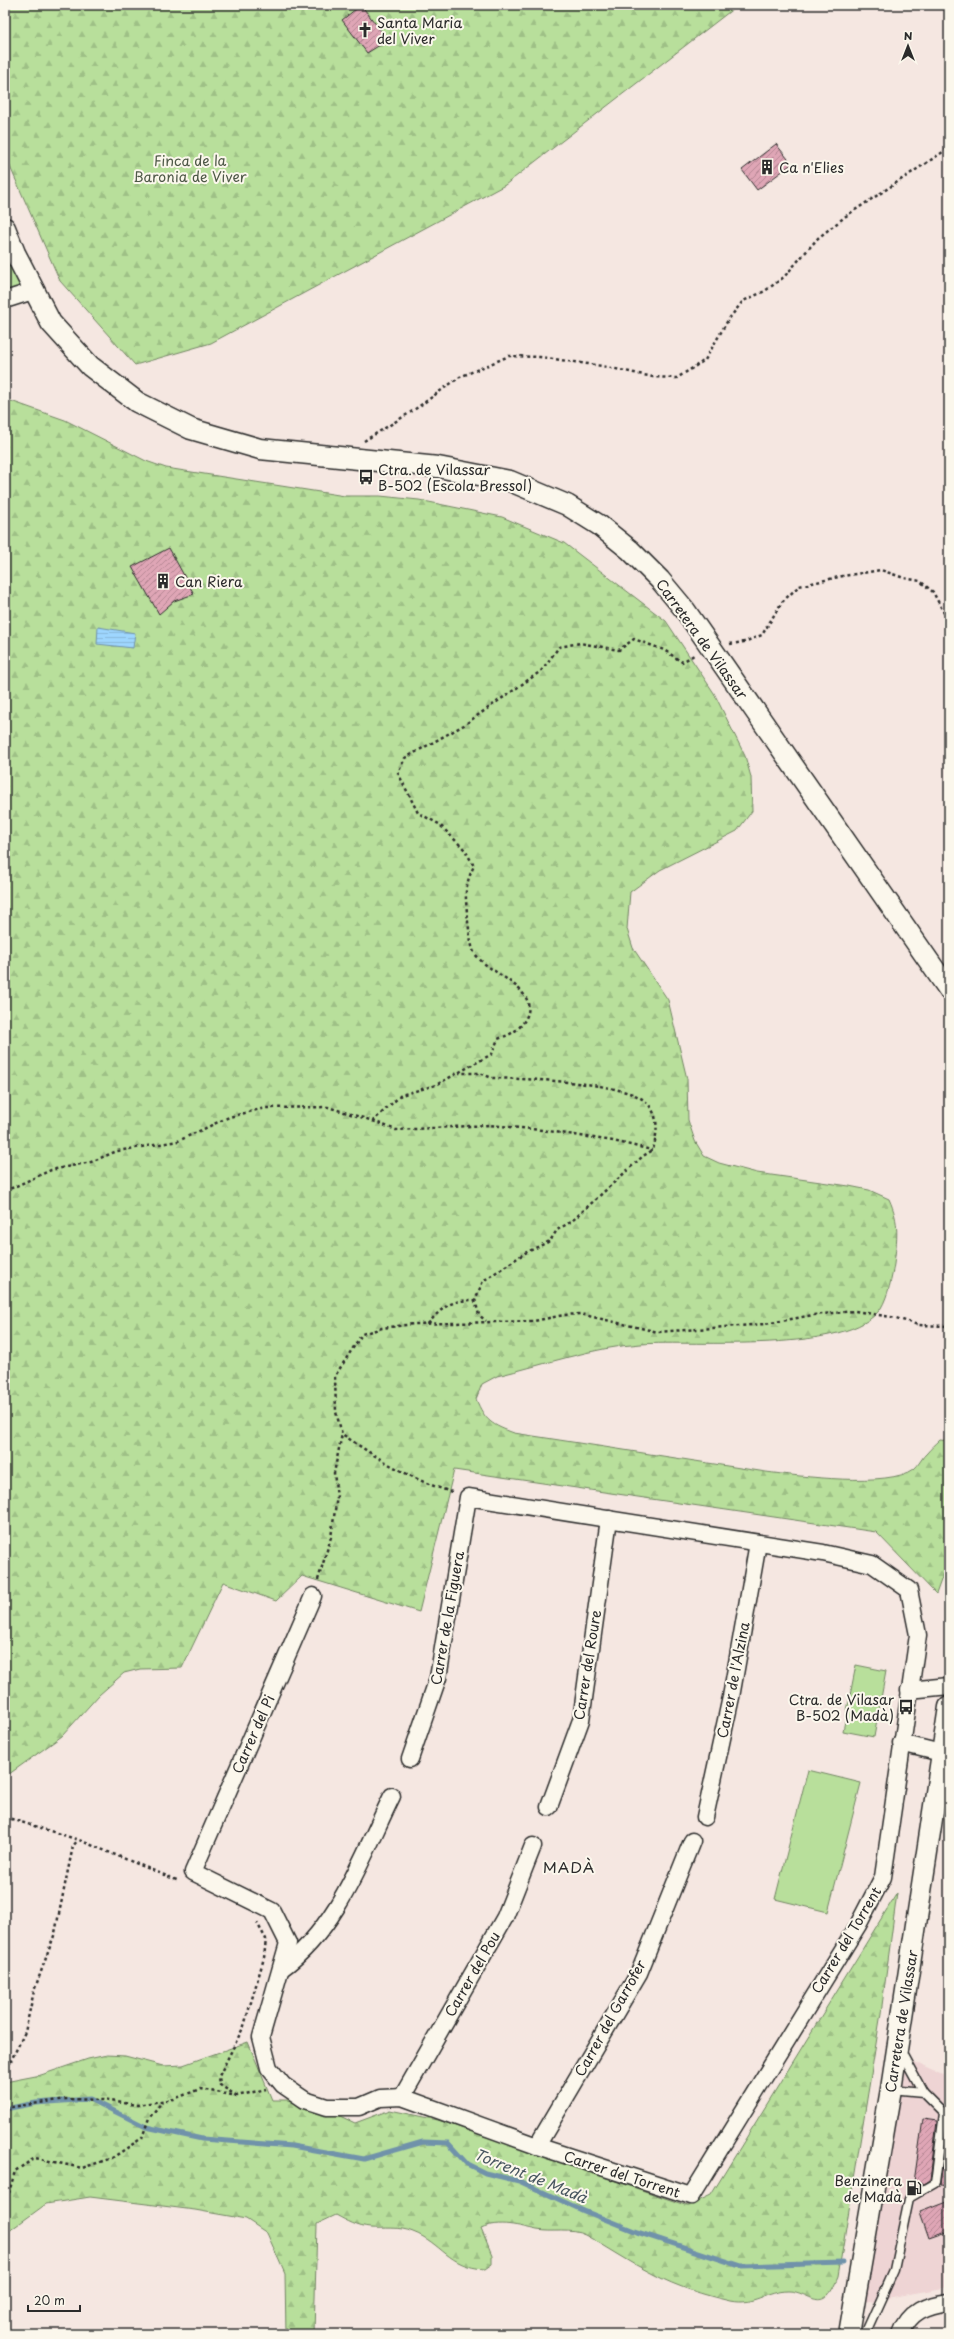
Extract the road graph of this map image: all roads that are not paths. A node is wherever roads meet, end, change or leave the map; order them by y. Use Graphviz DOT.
graph roads {
  1 [pos="5,228"];
  2 [pos="33,291"];
  3 [pos="5,300"];
  4 [pos="949,990"];
  5 [pos="468,1497"];
  6 [pos="609,1519"];
  7 [pos="758,1543"];
  8 [pos="313,1596"];
  9 [pos="949,1686"];
  10 [pos="908,1690"];
  11 [pos="949,1707"];
  12 [pos="901,1743"];
  13 [pos="945,1752"];
  14 [pos="410,1759"];
  15 [pos="392,1796"];
  16 [pos="549,1807"];
  17 [pos="706,1817"];
  18 [pos="692,1842"];
  19 [pos="533,1846"];
  20 [pos="187,1877"];
  21 [pos="281,1969"];
  22 [pos="897,2044"];
  23 [pos="891,2089"];
  24 [pos="923,2092"];
  25 [pos="402,2097"];
  26 [pos="537,2146"];
  27 [pos="949,2302"];
  28 [pos="849,2334"];
  29 [pos="865,2334"];
  30 [pos="901,2334"];
  1 -- 2 [label="street, Carretera de Vilassar"];
  2 -- 3 [label="street"];
  2 -- 4 [label="street, Carretera de Vilassar"];
  5 -- 6 [label="street, Carrer del Torrent"];
  5 -- 14 [label="street, Carrer de la Figuera"];
  6 -- 7 [label="street, Carrer del Torrent"];
  6 -- 16 [label="street, Carrer del Roure"];
  7 -- 10 [label="street, Carrer del Torrent"];
  7 -- 17 [label="street, Carrer de l'Alzina"];
  8 -- 20 [label="street, Carrer del Pi"];
  9 -- 10 [label="street"];
  10 -- 12 [label="street, Carrer del Torrent"];
  11 -- 13 [label="street, Carretera de Vilassar"];
  12 -- 13 [label="street"];
  12 -- 26 [label="street, Carrer del Torrent"];
  13 -- 22 [label="street, Carretera de Vilassar"];
  15 -- 21 [label="street"];
  18 -- 26 [label="street, Carrer del Garrofer"];
  19 -- 25 [label="street, Carrer del Pou"];
  20 -- 21 [label="street, Carrer del Torrent"];
  21 -- 25 [label="street, Carrer del Torrent"];
  22 -- 23 [label="street, Carretera de Vilassar"];
  22 -- 24 [label="lane"];
  23 -- 24 [label="lane"];
  23 -- 28 [label="street, Carretera de Vilassar"];
  24 -- 29 [label="lane"];
  25 -- 26 [label="street, Carrer del Torrent"];
  27 -- 30 [label="street"];
}
